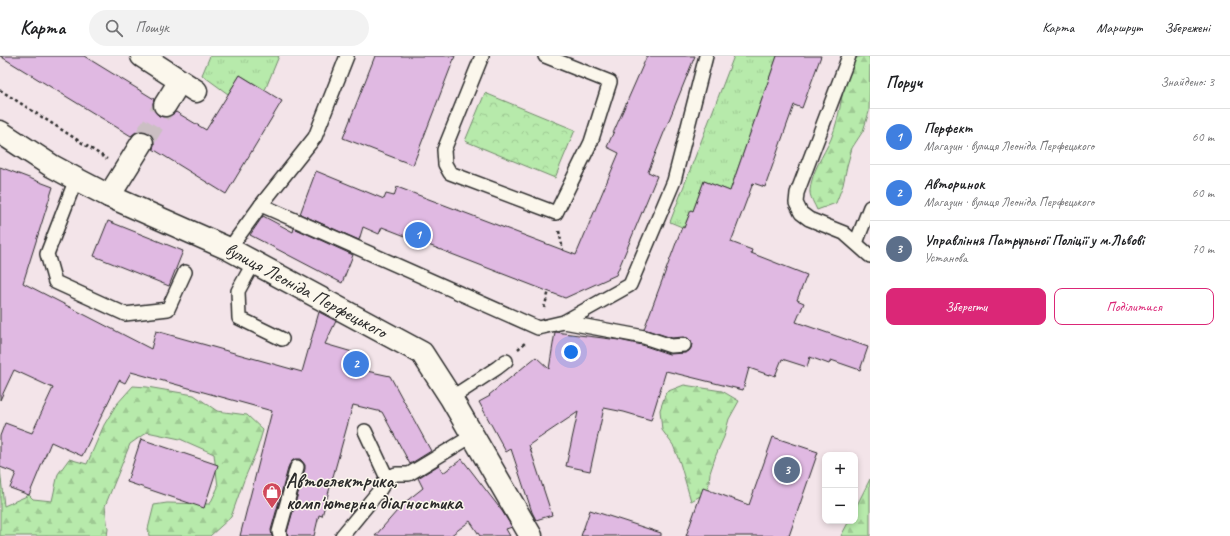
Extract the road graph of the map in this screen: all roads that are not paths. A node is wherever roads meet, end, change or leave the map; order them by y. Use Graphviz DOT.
graph roads {
  1 [pos="142,56"];
  2 [pos="347,56"];
  3 [pos="482,56"];
  4 [pos="545,56"];
  5 [pos="706,56"];
  6 [pos="849,56"];
  7 [pos="165,106"];
  8 [pos="0,132"];
  9 [pos="142,143"];
  10 [pos="76,179"];
  11 [pos="109,196"];
  12 [pos="261,205"];
  13 [pos="870,207"];
  14 [pos="856,243"];
  15 [pos="229,249"];
  16 [pos="870,256"];
  17 [pos="254,262"];
  18 [pos="185,272"];
  19 [pos="564,322"];
  20 [pos="282,339"];
  21 [pos="684,345"];
  22 [pos="506,361"];
  23 [pos="451,398"];
  24 [pos="365,431"];
  25 [pos="472,436"];
  26 [pos="297,468"];
  27 [pos="387,478"];
  28 [pos="280,536"];
  29 [pos="342,536"];
  30 [pos="531,536"];
  1 -- 7 [label="street"];
  2 -- 12 [label="lane"];
  3 -- 4 [label="lane"];
  5 -- 19 [label="lane"];
  6 -- 14 [label="lane"];
  8 -- 10 [label="street, вулиця Леоніда Перфецького"];
  9 -- 11 [label="street"];
  10 -- 11 [label="street, вулиця Леоніда Перфецького"];
  10 -- 18 [label="lane"];
  11 -- 15 [label="street, вулиця Леоніда Перфецького"];
  12 -- 15 [label="lane"];
  12 -- 19 [label="lane"];
  13 -- 14 [label="lane"];
  14 -- 16 [label="lane"];
  15 -- 17 [label="street, вулиця Леоніда Перфецького"];
  17 -- 20 [label="lane"];
  17 -- 23 [label="street, вулиця Леоніда Перфецького"];
  19 -- 21 [label="lane"];
  22 -- 23 [label="lane"];
  23 -- 25 [label="street, вулиця Леоніда Перфецького"];
  24 -- 27 [label="lane"];
  25 -- 27 [label="lane"];
  25 -- 30 [label="street, вулиця Леоніда Перфецького"];
  26 -- 28 [label="lane"];
  27 -- 29 [label="lane"];
}
